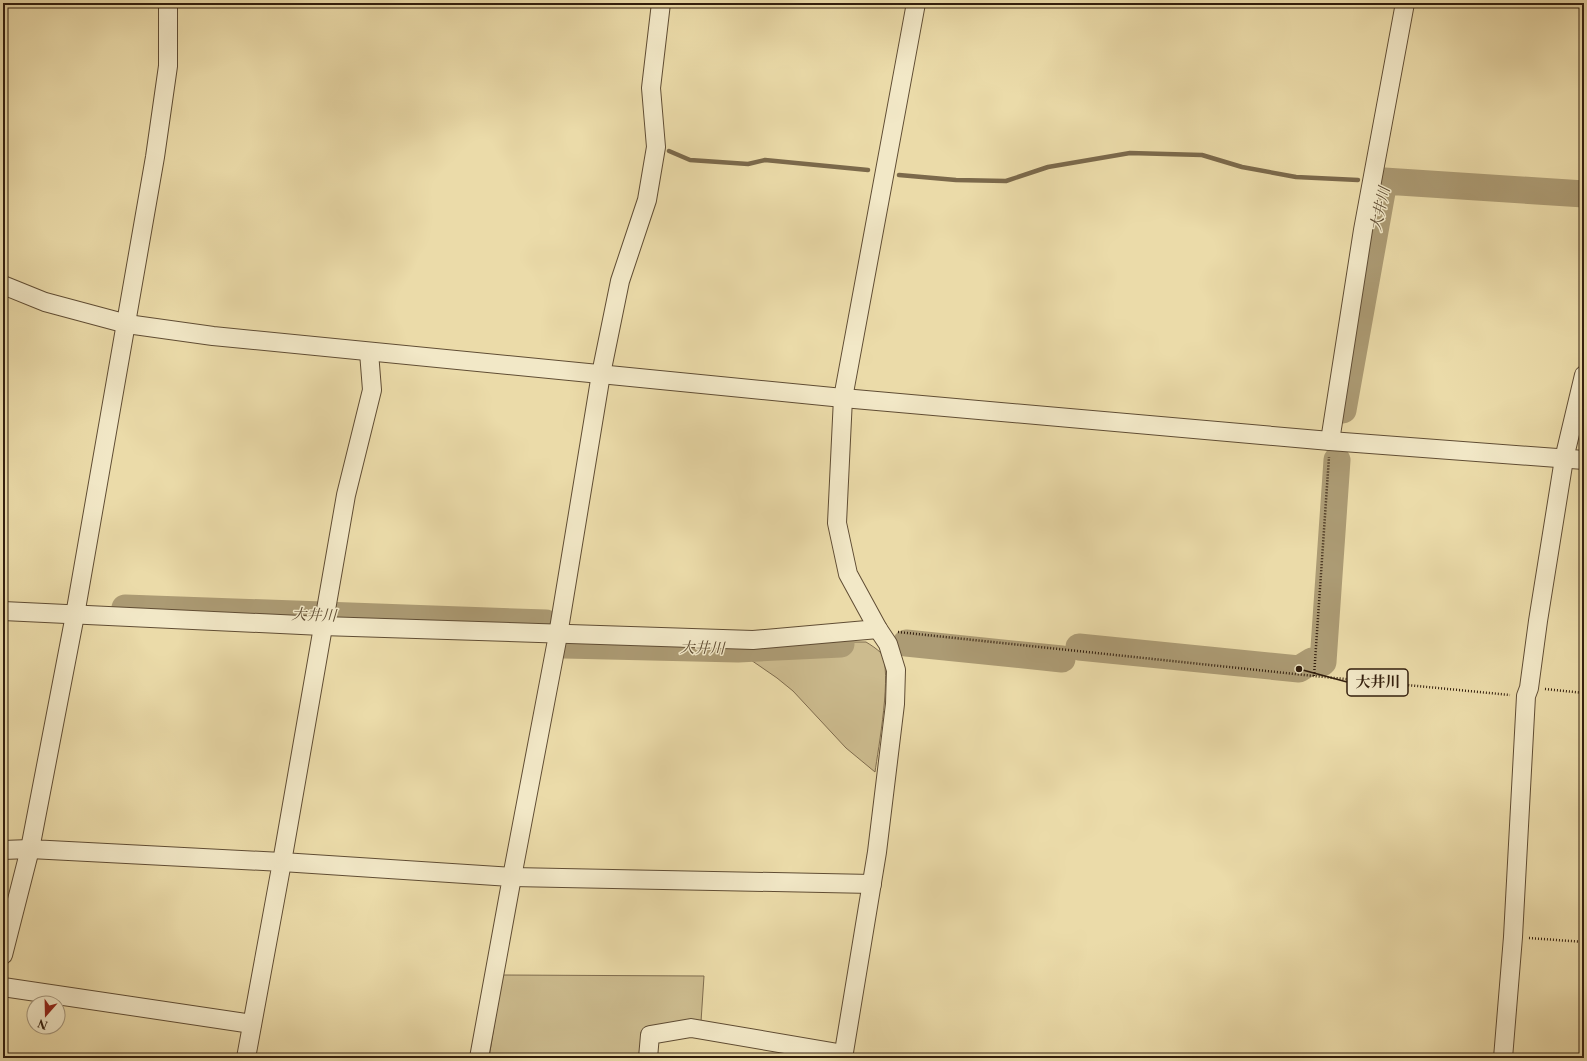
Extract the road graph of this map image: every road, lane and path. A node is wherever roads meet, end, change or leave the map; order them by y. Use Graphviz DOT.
graph roads {
  1 [pos="168,3"];
  2 [pos="661,3"];
  3 [pos="916,3"];
  4 [pos="1405,3"];
  5 [pos="3,285"];
  6 [pos="127,324"];
  7 [pos="369,352"];
  8 [pos="601,374"];
  9 [pos="1584,375"];
  10 [pos="843,398"];
  11 [pos="1330,441"];
  12 [pos="1564,459"];
  13 [pos="1584,460"];
  14 [pos="3,611"];
  15 [pos="75,615"];
  16 [pos="322,626"];
  17 [pos="878,629"];
  18 [pos="558,634"];
  19 [pos="1314,676"];
  20 [pos="1528,692"];
  21 [pos="1584,693"];
  22 [pos="30,849"];
  23 [pos="3,850"];
  24 [pos="282,862"];
  25 [pos="512,877"];
  26 [pos="872,884"];
  27 [pos="1513,937"];
  28 [pos="1584,942"];
  29 [pos="3,955"];
  30 [pos="3,987"];
  31 [pos="252,1024"];
  32 [pos="843,1056"];
  33 [pos="246,1058"];
  34 [pos="479,1058"];
  35 [pos="648,1058"];
  36 [pos="1503,1058"];
  1 -- 6 [label="street"];
  2 -- 8 [label="street"];
  3 -- 10 [label="street"];
  4 -- 11 [label="street"];
  5 -- 6 [label="street"];
  6 -- 7 [label="street"];
  6 -- 15 [label="street"];
  7 -- 8 [label="street"];
  7 -- 16 [label="street"];
  8 -- 10 [label="street"];
  8 -- 18 [label="street"];
  9 -- 12 [label="street"];
  10 -- 11 [label="street"];
  10 -- 17 [label="street"];
  11 -- 12 [label="street"];
  11 -- 19 [label="path"];
  12 -- 13 [label="street"];
  12 -- 20 [label="street"];
  14 -- 15 [label="street"];
  15 -- 16 [label="street"];
  15 -- 22 [label="street"];
  16 -- 18 [label="street"];
  16 -- 24 [label="street"];
  17 -- 18 [label="street"];
  17 -- 19 [label="path"];
  17 -- 26 [label="street"];
  18 -- 25 [label="street"];
  19 -- 20 [label="path"];
  20 -- 21 [label="path"];
  20 -- 27 [label="street"];
  22 -- 23 [label="street"];
  22 -- 24 [label="street"];
  22 -- 29 [label="street"];
  24 -- 25 [label="street"];
  24 -- 31 [label="street"];
  25 -- 26 [label="street"];
  25 -- 34 [label="street"];
  26 -- 32 [label="street"];
  27 -- 28 [label="path"];
  27 -- 36 [label="street"];
  30 -- 31 [label="street"];
  31 -- 33 [label="street"];
  32 -- 35 [label="street"];
}
